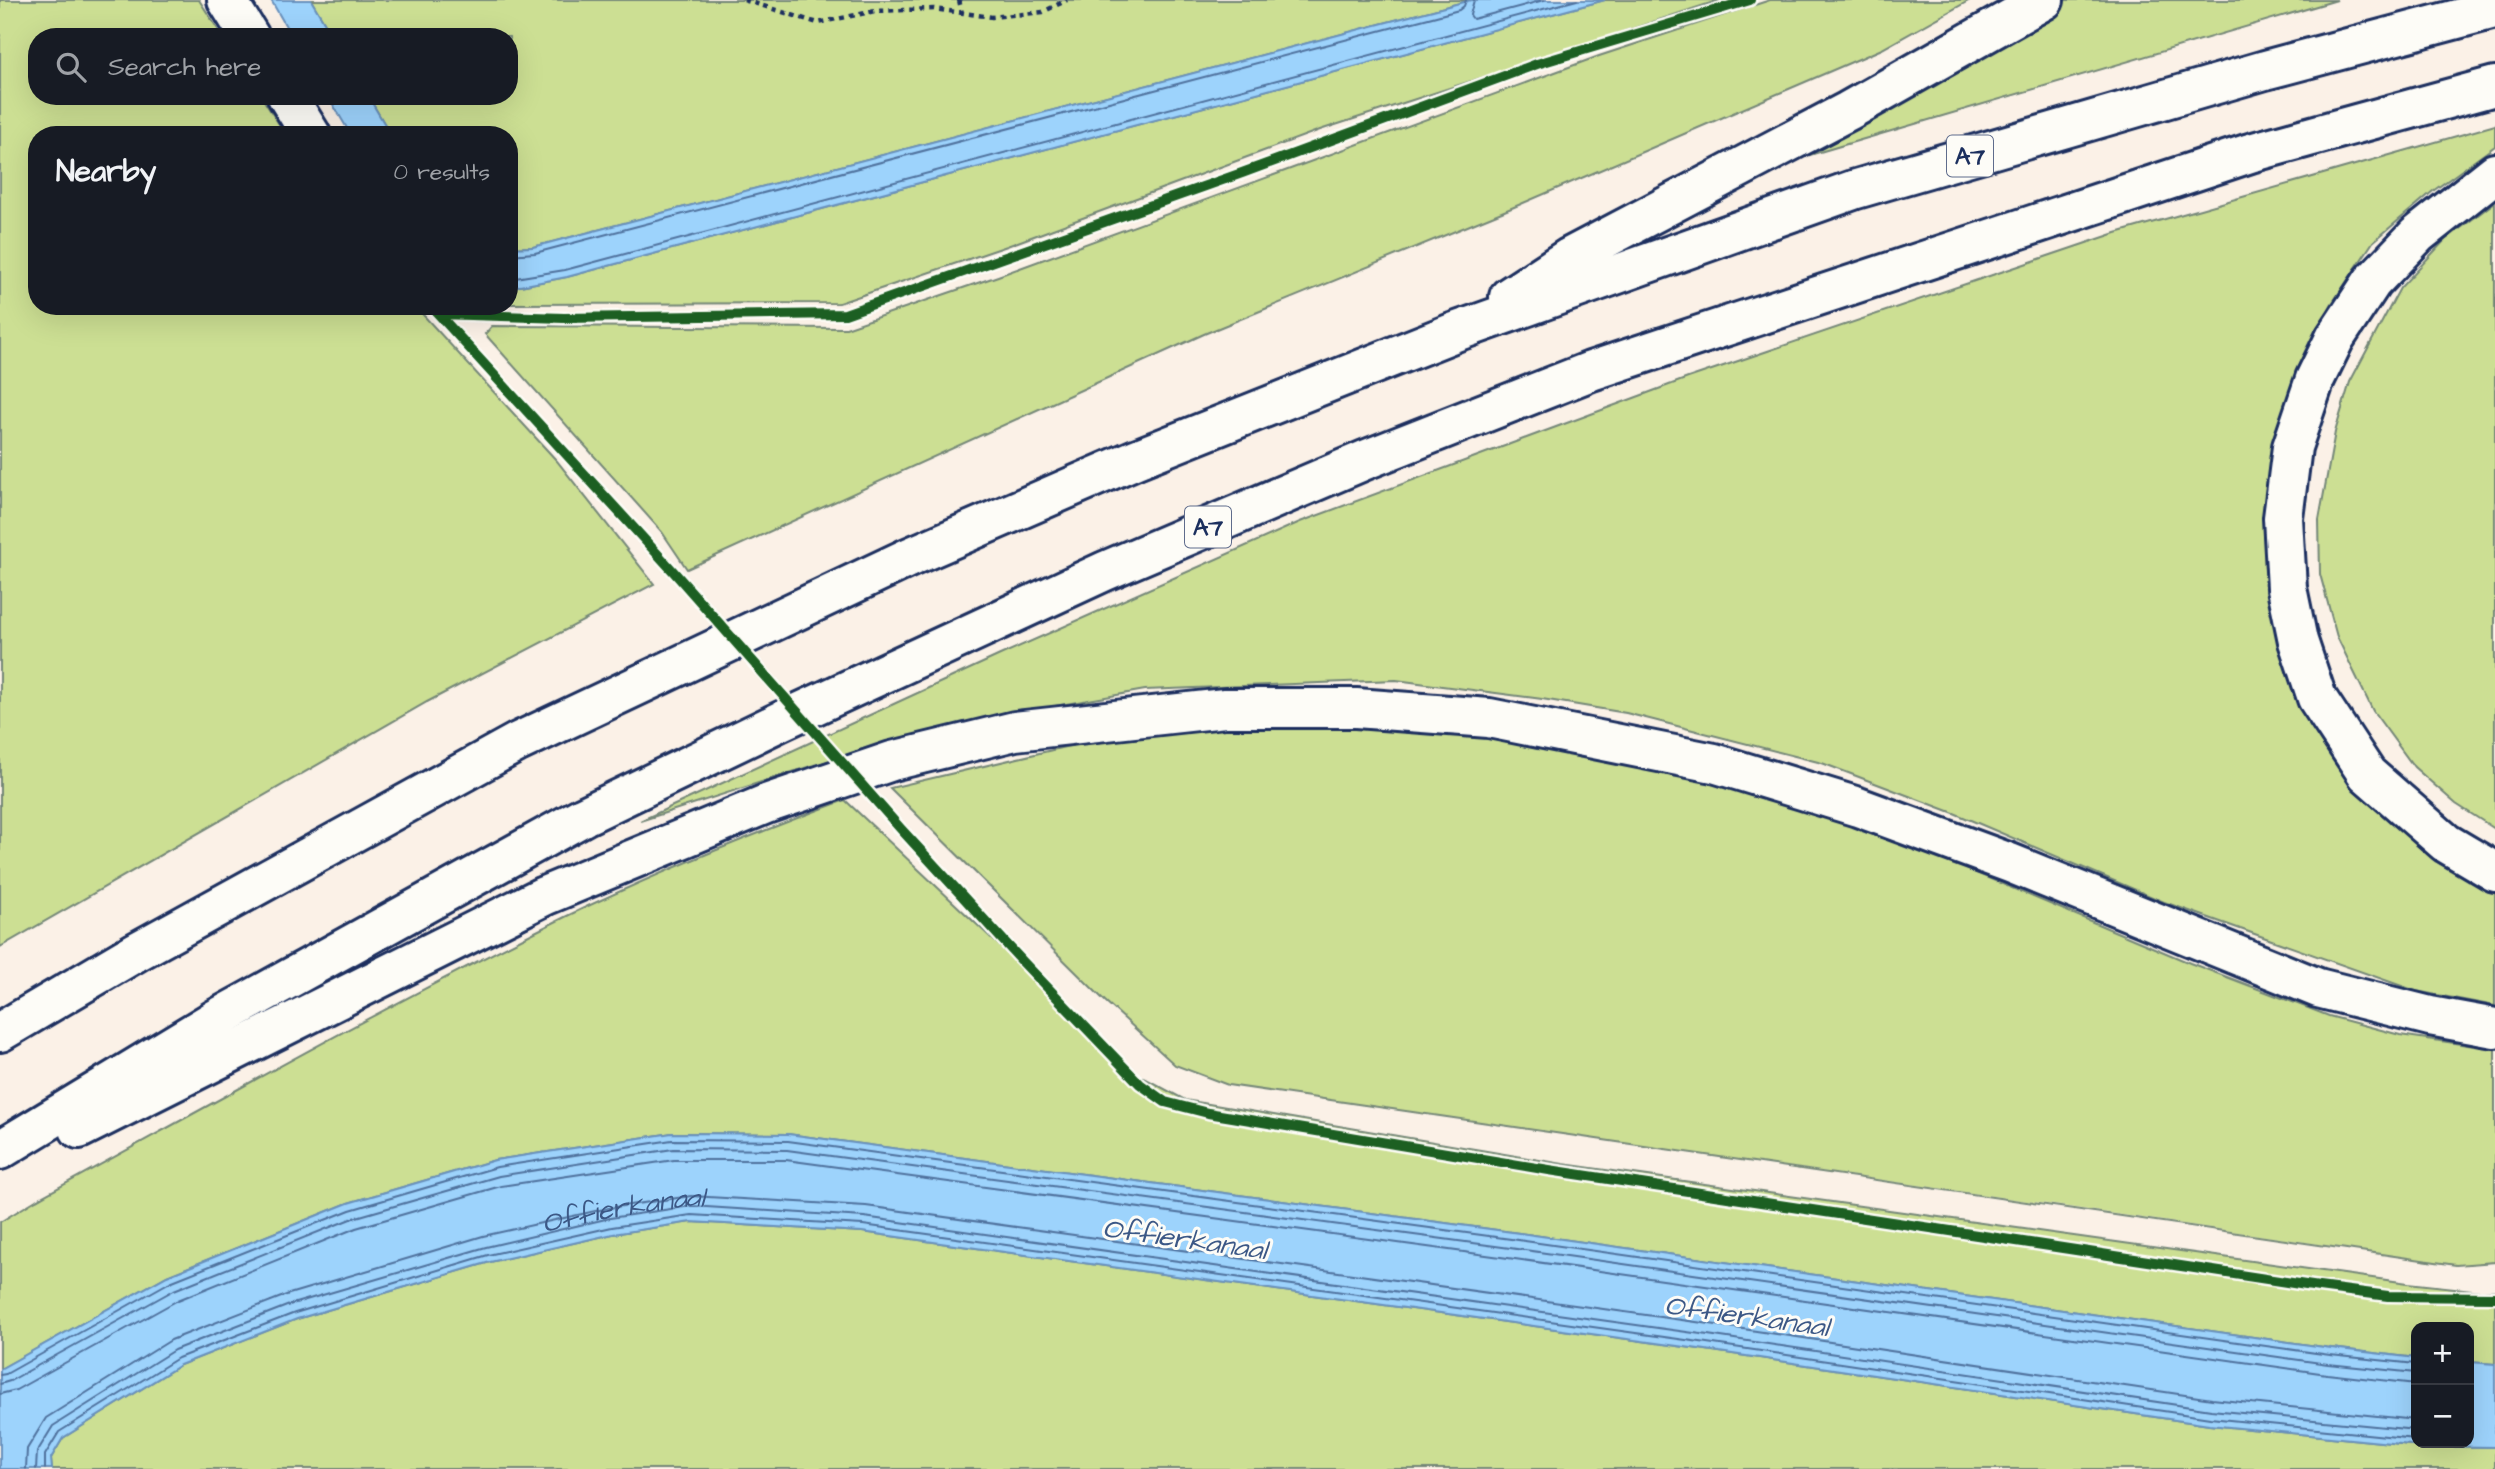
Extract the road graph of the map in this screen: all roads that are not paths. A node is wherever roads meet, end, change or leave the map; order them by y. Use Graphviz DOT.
graph roads {
  1 [pos="227,0"];
  2 [pos="2044,0"];
  3 [pos="2495,9"];
  4 [pos="244,28"];
  5 [pos="2495,86"];
  6 [pos="293,105"];
  7 [pos="305,126"];
  8 [pos="2495,173"];
  9 [pos="1455,332"];
  10 [pos="2495,872"];
  11 [pos="2495,1028"];
  12 [pos="0,1032"];
  13 [pos="0,1150"];
  14 [pos="0,1164"];
  1 -- 4 [label="main road"];
  2 -- 9 [label="main road, A7"];
  3 -- 9 [label="main road, A7"];
  5 -- 13 [label="main road, A7"];
  6 -- 7 [label="main road"];
  8 -- 10 [label="main road"];
  9 -- 12 [label="main road, A7"];
  11 -- 14 [label="main road"];
}
